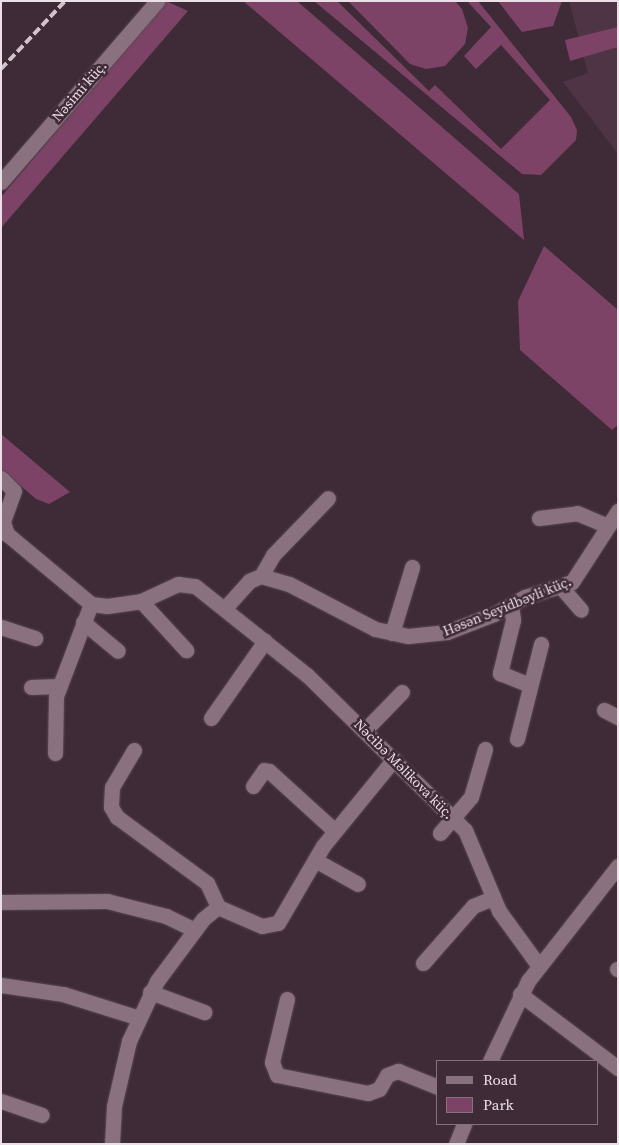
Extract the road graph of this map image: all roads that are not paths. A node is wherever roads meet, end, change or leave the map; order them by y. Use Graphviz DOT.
graph roads {
  1 [pos="157,1"];
  2 [pos="1,182"];
  3 [pos="1,478"];
  4 [pos="328,498"];
  5 [pos="618,511"];
  6 [pos="539,518"];
  7 [pos="607,526"];
  8 [pos="2,532"];
  9 [pos="412,568"];
  10 [pos="261,576"];
  11 [pos="561,587"];
  12 [pos="141,601"];
  13 [pos="91,604"];
  14 [pos="511,605"];
  15 [pos="225,608"];
  16 [pos="581,610"];
  17 [pos="83,622"];
  18 [pos="1,627"];
  19 [pos="392,633"];
  20 [pos="35,638"];
  21 [pos="264,641"];
  22 [pos="541,644"];
  23 [pos="186,650"];
  24 [pos="118,651"];
  25 [pos="530,685"];
  26 [pos="58,686"];
  27 [pos="31,687"];
  28 [pos="402,692"];
  29 [pos="211,718"];
  30 [pos="364,730"];
  31 [pos="517,739"];
  32 [pos="485,749"];
  33 [pos="134,750"];
  34 [pos="55,754"];
  35 [pos="394,759"];
  36 [pos="253,786"];
  37 [pos="455,819"];
  38 [pos="335,831"];
  39 [pos="440,834"];
  40 [pos="314,860"];
  41 [pos="618,866"];
  42 [pos="358,884"];
  43 [pos="493,898"];
  44 [pos="1,902"];
  45 [pos="218,907"];
  46 [pos="195,930"];
  47 [pos="423,963"];
  48 [pos="538,966"];
  49 [pos="1,985"];
  50 [pos="150,992"];
  51 [pos="520,994"];
  52 [pos="287,999"];
  53 [pos="204,1012"];
  54 [pos="136,1017"];
  55 [pos="490,1060"];
  56 [pos="618,1068"];
  57 [pos="436,1085"];
  58 [pos="1,1101"];
  59 [pos="42,1115"];
  60 [pos="464,1125"];
  61 [pos="459,1143"];
  62 [pos="112,1144"];
  1 -- 2 [label="street, Nəsimi küç."];
  3 -- 8 [label="street"];
  4 -- 10 [label="street"];
  5 -- 7 [label="street, Həsən Seyidbəyli küç."];
  6 -- 7 [label="street"];
  7 -- 11 [label="street, Həsən Seyidbəyli küç."];
  8 -- 13 [label="street"];
  9 -- 19 [label="street"];
  10 -- 15 [label="street"];
  10 -- 19 [label="street, Həsən Seyidbəyli küç."];
  11 -- 14 [label="street, Həsən Seyidbəyli küç."];
  11 -- 16 [label="street"];
  12 -- 13 [label="street"];
  12 -- 15 [label="street"];
  12 -- 23 [label="street"];
  13 -- 17 [label="street"];
  14 -- 19 [label="street, Həsən Seyidbəyli küç."];
  14 -- 25 [label="street"];
  15 -- 21 [label="street, Nəcibə Məlikova küç."];
  17 -- 24 [label="street"];
  17 -- 26 [label="street"];
  18 -- 20 [label="street"];
  21 -- 29 [label="street"];
  21 -- 30 [label="street, Nəcibə Məlikova küç."];
  22 -- 25 [label="street"];
  25 -- 31 [label="street"];
  26 -- 27 [label="street"];
  26 -- 34 [label="street"];
  28 -- 30 [label="street"];
  30 -- 35 [label="street, Nəcibə Məlikova küç."];
  32 -- 37 [label="street"];
  33 -- 45 [label="street"];
  35 -- 37 [label="street, Nəcibə Məlikova küç."];
  35 -- 38 [label="street"];
  36 -- 38 [label="street"];
  37 -- 39 [label="street"];
  37 -- 43 [label="street, Nəcibə Məlikova küç."];
  38 -- 40 [label="street"];
  40 -- 42 [label="street"];
  40 -- 45 [label="street"];
  41 -- 48 [label="street"];
  43 -- 47 [label="street"];
  43 -- 48 [label="street, Nəcibə Məlikova küç."];
  44 -- 46 [label="street"];
  45 -- 46 [label="street"];
  46 -- 50 [label="street"];
  48 -- 51 [label="street"];
  49 -- 54 [label="street"];
  50 -- 53 [label="street"];
  50 -- 54 [label="street"];
  51 -- 55 [label="street"];
  51 -- 56 [label="street"];
  52 -- 57 [label="street"];
  54 -- 62 [label="street"];
  58 -- 59 [label="street"];
  60 -- 61 [label="street"];
}
